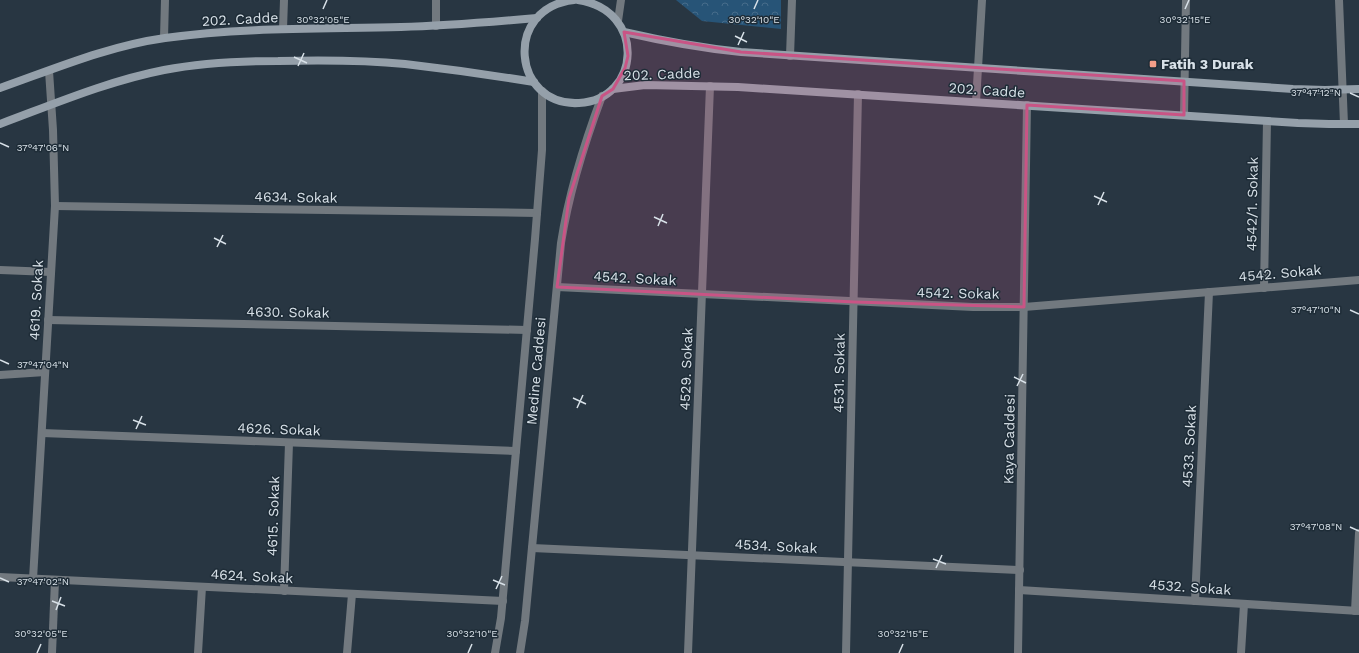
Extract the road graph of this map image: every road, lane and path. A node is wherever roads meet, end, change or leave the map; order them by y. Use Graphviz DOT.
graph roads {
  1 [pos="166,0"];
  2 [pos="284,0"];
  3 [pos="436,0"];
  4 [pos="552,0"];
  5 [pos="574,0"];
  6 [pos="578,0"];
  7 [pos="621,0"];
  8 [pos="792,0"];
  9 [pos="982,0"];
  10 [pos="1186,0"];
  11 [pos="1339,0"];
  12 [pos="548,8"];
  13 [pos="537,18"];
  14 [pos="618,22"];
  15 [pos="436,26"];
  16 [pos="283,29"];
  17 [pos="624,32"];
  18 [pos="164,38"];
  19 [pos="790,56"];
  20 [pos="978,68"];
  21 [pos="49,71"];
  22 [pos="1184,81"];
  23 [pos="534,82"];
  24 [pos="710,86"];
  25 [pos="0,88"];
  26 [pos="613,89"];
  27 [pos="1359,89"];
  28 [pos="1343,90"];
  29 [pos="542,91"];
  30 [pos="858,94"];
  31 [pos="602,96"];
  32 [pos="976,102"];
  33 [pos="51,105"];
  34 [pos="1027,105"];
  35 [pos="1184,115"];
  36 [pos="1266,121"];
  37 [pos="0,124"];
  38 [pos="1344,124"];
  39 [pos="1359,124"];
  40 [pos="55,206"];
  41 [pos="537,213"];
  42 [pos="0,270"];
  43 [pos="51,272"];
  44 [pos="1359,280"];
  45 [pos="556,286"];
  46 [pos="1264,288"];
  47 [pos="1209,292"];
  48 [pos="702,294"];
  49 [pos="854,302"];
  50 [pos="1024,307"];
  51 [pos="48,320"];
  52 [pos="527,330"];
  53 [pos="45,372"];
  54 [pos="0,375"];
  55 [pos="42,433"];
  56 [pos="289,443"];
  57 [pos="516,452"];
  58 [pos="1359,533"];
  59 [pos="532,548"];
  60 [pos="692,555"];
  61 [pos="848,562"];
  62 [pos="1020,570"];
  63 [pos="0,577"];
  64 [pos="33,579"];
  65 [pos="55,580"];
  66 [pos="202,587"];
  67 [pos="1019,590"];
  68 [pos="284,591"];
  69 [pos="352,594"];
  70 [pos="1195,601"];
  71 [pos="503,602"];
  72 [pos="1244,604"];
  73 [pos="1357,611"];
  74 [pos="52,653"];
  75 [pos="198,653"];
  76 [pos="347,653"];
  77 [pos="496,653"];
  78 [pos="520,653"];
  79 [pos="688,653"];
  80 [pos="846,653"];
  81 [pos="1018,653"];
  82 [pos="1240,653"];
  1 -- 18 [label="street"];
  2 -- 16 [label="street"];
  3 -- 15 [label="street"];
  4 -- 12 [label="street"];
  5 -- 12 [label="main road"];
  6 -- 14 [label="main road"];
  7 -- 14 [label="street"];
  8 -- 19 [label="street"];
  9 -- 20 [label="street"];
  10 -- 22 [label="street"];
  11 -- 28 [label="street"];
  12 -- 13 [label="main road"];
  13 -- 15 [label="main road, 202. Cadde"];
  13 -- 23 [label="main road"];
  14 -- 17 [label="main road"];
  15 -- 16 [label="main road, 202. Cadde"];
  16 -- 18 [label="main road, 202. Cadde"];
  17 -- 19 [label="main road, 202. Cadde"];
  17 -- 26 [label="main road"];
  18 -- 21 [label="main road, 202. Cadde"];
  19 -- 20 [label="main road, 202. Cadde"];
  20 -- 22 [label="main road, 202. Cadde"];
  20 -- 32 [label="street"];
  21 -- 25 [label="main road, 202. Cadde"];
  21 -- 33 [label="street, 4619. Sokak"];
  22 -- 28 [label="main road, 202. Cadde"];
  22 -- 35 [label="street"];
  23 -- 29 [label="main road"];
  23 -- 33 [label="main road"];
  24 -- 26 [label="main road, 202. Cadde"];
  24 -- 30 [label="main road, 202. Cadde"];
  24 -- 48 [label="street, 4529. Sokak"];
  26 -- 31 [label="main road"];
  27 -- 28 [label="main road, 202. Cadde"];
  28 -- 38 [label="street"];
  29 -- 31 [label="main road"];
  29 -- 41 [label="street, Medine Caddesi"];
  30 -- 32 [label="main road, 202. Cadde"];
  30 -- 49 [label="street, 4531. Sokak"];
  31 -- 45 [label="street, Medine Caddesi"];
  32 -- 34 [label="main road, 202. Cadde"];
  33 -- 37 [label="main road"];
  33 -- 40 [label="street, 4619. Sokak"];
  34 -- 35 [label="main road, 202. Cadde"];
  34 -- 50 [label="street, Kaya Caddesi"];
  35 -- 36 [label="main road, 202. Cadde"];
  36 -- 38 [label="main road, 202. Cadde"];
  36 -- 46 [label="street, 4542/1. Sokak"];
  38 -- 39 [label="main road, 202. Cadde"];
  40 -- 41 [label="street, 4634. Sokak"];
  40 -- 43 [label="street, 4619. Sokak"];
  41 -- 52 [label="street, Medine Caddesi"];
  42 -- 43 [label="street"];
  43 -- 51 [label="street, 4619. Sokak"];
  44 -- 46 [label="street, 4542. Sokak"];
  45 -- 48 [label="street, 4542. Sokak"];
  45 -- 59 [label="street, Medine Caddesi"];
  46 -- 47 [label="street, 4542. Sokak"];
  47 -- 50 [label="street, 4542. Sokak"];
  47 -- 70 [label="street, 4533. Sokak"];
  48 -- 49 [label="street, 4542. Sokak"];
  48 -- 60 [label="street, 4529. Sokak"];
  49 -- 50 [label="street, 4542. Sokak"];
  49 -- 61 [label="street, 4531. Sokak"];
  50 -- 62 [label="street, Kaya Caddesi"];
  51 -- 52 [label="street, 4630. Sokak"];
  51 -- 53 [label="street, 4619. Sokak"];
  52 -- 57 [label="street, Medine Caddesi"];
  53 -- 54 [label="street"];
  53 -- 55 [label="street, 4619. Sokak"];
  55 -- 56 [label="street, 4626. Sokak"];
  55 -- 64 [label="street, 4619. Sokak"];
  56 -- 57 [label="street, 4626. Sokak"];
  56 -- 68 [label="street, 4615. Sokak"];
  57 -- 71 [label="street, Medine Caddesi"];
  58 -- 73 [label="street"];
  59 -- 60 [label="street, 4534. Sokak"];
  59 -- 78 [label="street, Medine Caddesi"];
  60 -- 61 [label="street, 4534. Sokak"];
  60 -- 79 [label="street, 4529. Sokak"];
  61 -- 62 [label="street, 4534. Sokak"];
  61 -- 80 [label="street, 4531. Sokak"];
  62 -- 67 [label="street, Kaya Caddesi"];
  63 -- 64 [label="street, 4624. Sokak"];
  64 -- 65 [label="street, 4624. Sokak"];
  65 -- 66 [label="street, 4624. Sokak"];
  65 -- 74 [label="street"];
  66 -- 68 [label="street, 4624. Sokak"];
  66 -- 75 [label="street"];
  67 -- 70 [label="street, 4532. Sokak"];
  67 -- 81 [label="street, Kaya Caddesi"];
  68 -- 69 [label="street, 4624. Sokak"];
  69 -- 71 [label="street, 4624. Sokak"];
  69 -- 76 [label="street"];
  70 -- 72 [label="street, 4532. Sokak"];
  71 -- 77 [label="street, Medine Caddesi"];
  72 -- 73 [label="street, 4532. Sokak"];
  72 -- 82 [label="street"];
}
